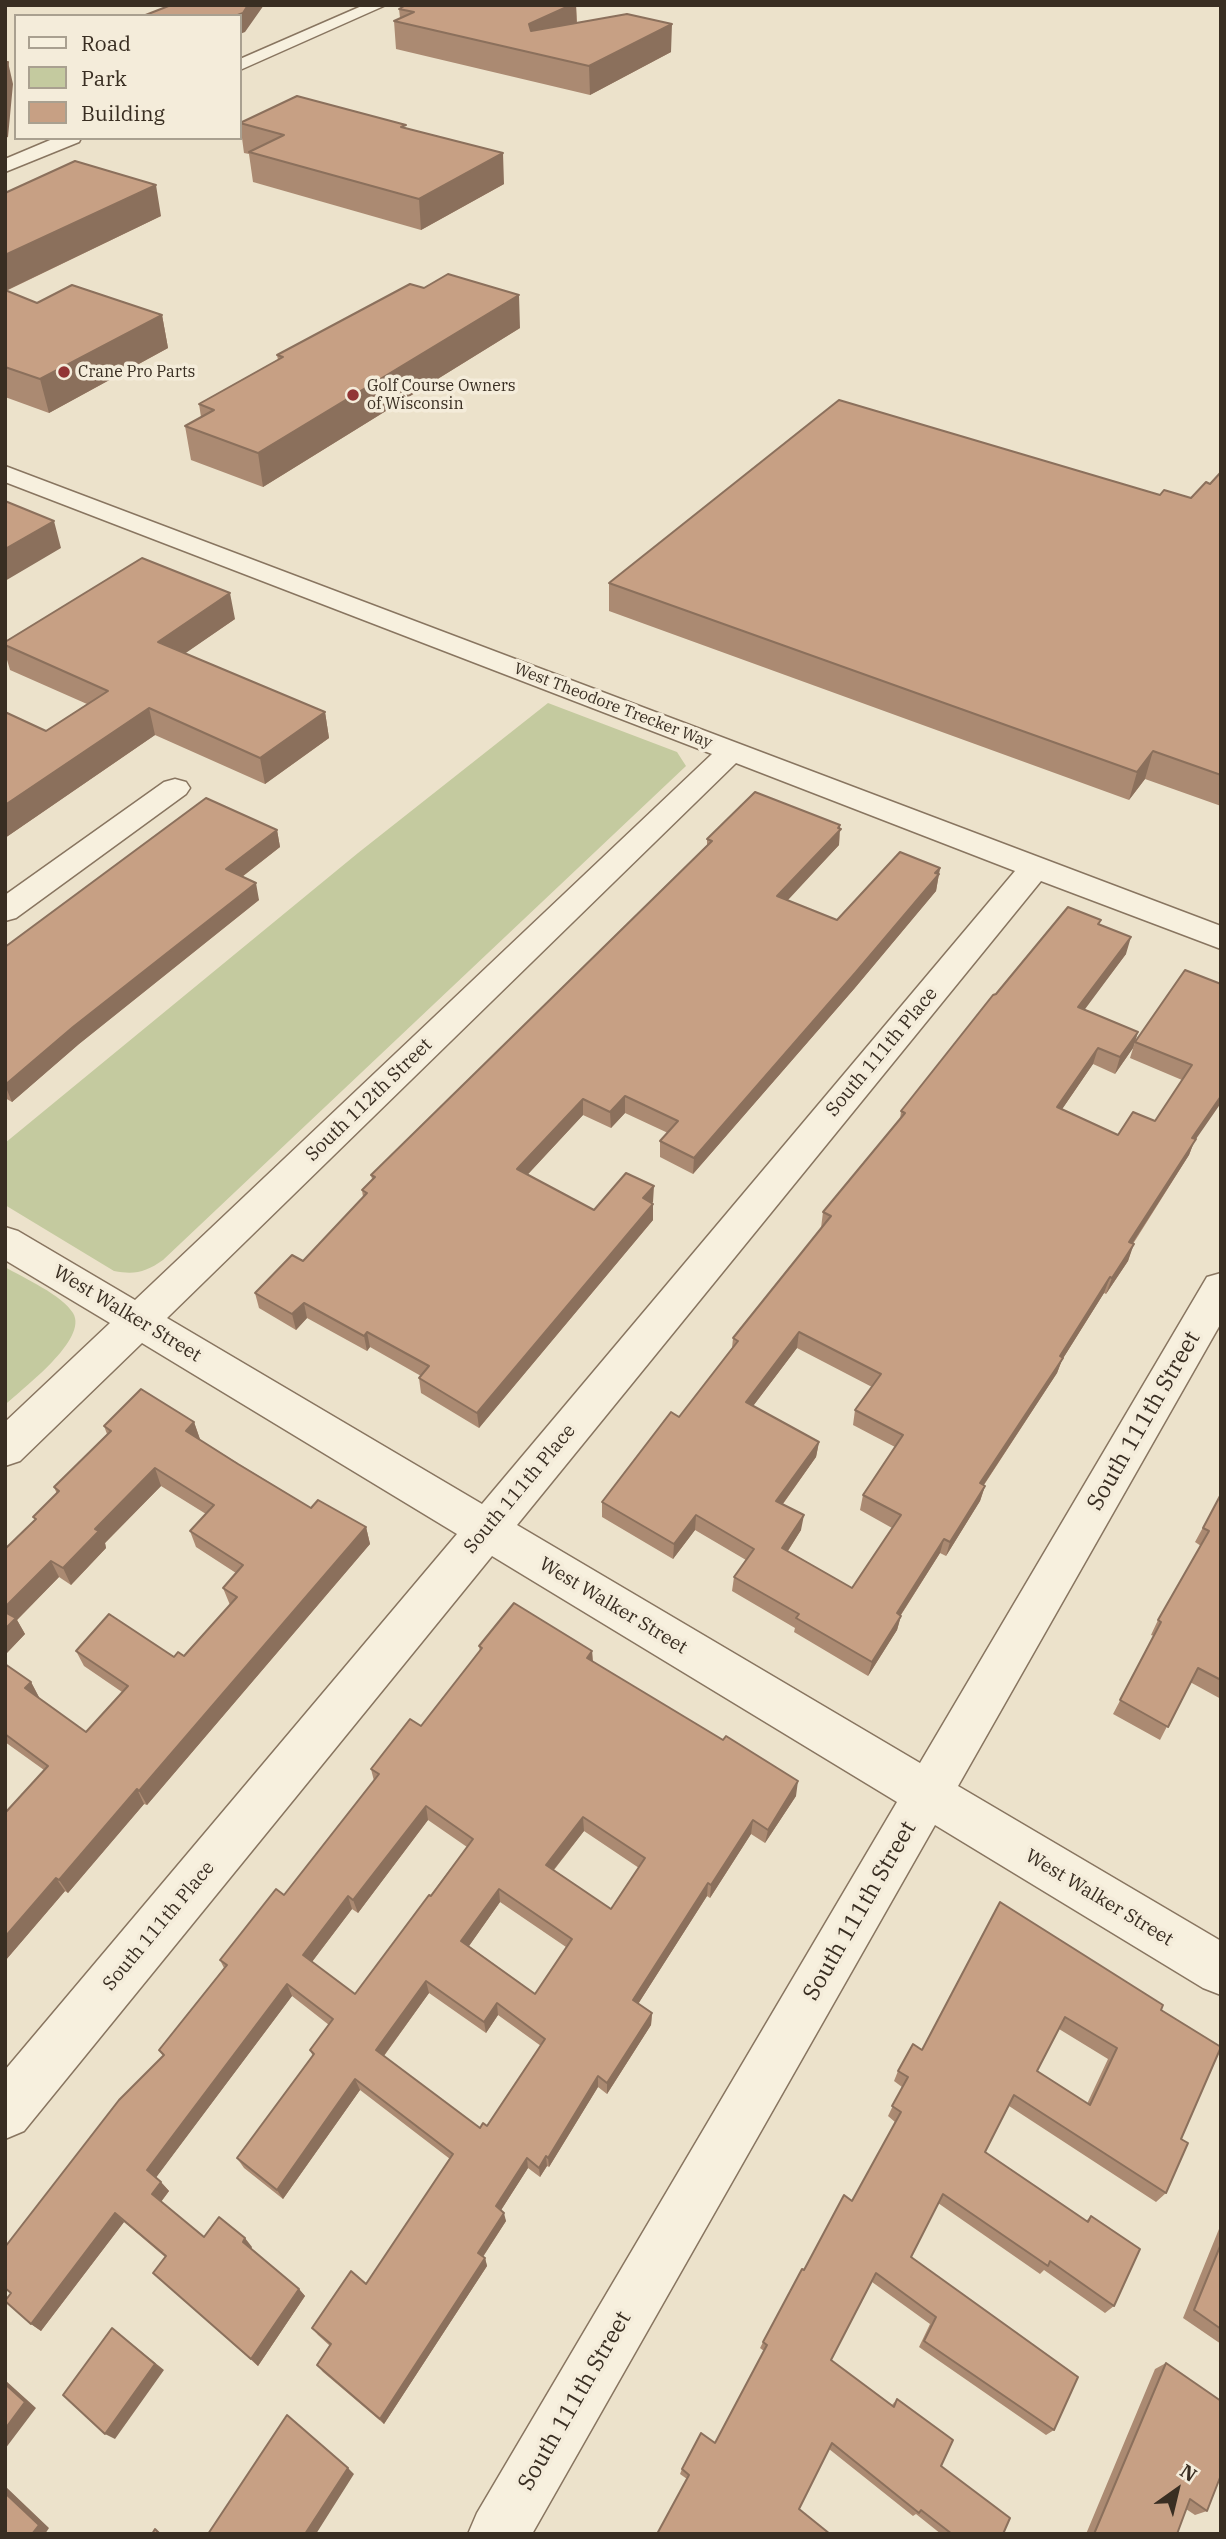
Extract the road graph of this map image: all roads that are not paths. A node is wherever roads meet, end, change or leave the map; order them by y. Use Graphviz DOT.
graph roads {
  1 [pos="378,5"];
  2 [pos="242,64"];
  3 [pos="67,140"];
  4 [pos="5,166"];
  5 [pos="5,473"];
  6 [pos="732,751"];
  7 [pos="175,788"];
  8 [pos="1035,867"];
  9 [pos="5,911"];
  10 [pos="1221,938"];
  11 [pos="5,1241"];
  12 [pos="1221,1289"];
  13 [pos="139,1322"];
  14 [pos="5,1449"];
  15 [pos="487,1530"];
  16 [pos="927,1796"];
  17 [pos="1221,1970"];
  18 [pos="5,2112"];
  19 [pos="498,2534"];
  1 -- 2 [label="street"];
  3 -- 4 [label="street"];
  5 -- 6 [label="street, West Theodore Trecker Way"];
  6 -- 8 [label="street, West Theodore Trecker Way"];
  6 -- 13 [label="street, South 112th Street"];
  7 -- 9 [label="street"];
  8 -- 10 [label="street, West Theodore Trecker Way"];
  8 -- 15 [label="street, South 111th Place"];
  11 -- 13 [label="street, West Walker Street"];
  12 -- 16 [label="street, South 111th Street"];
  13 -- 14 [label="street, South 112th Street"];
  13 -- 15 [label="street, West Walker Street"];
  15 -- 16 [label="street, West Walker Street"];
  15 -- 18 [label="street, South 111th Place"];
  16 -- 17 [label="street, West Walker Street"];
  16 -- 19 [label="street, South 111th Street"];
}
